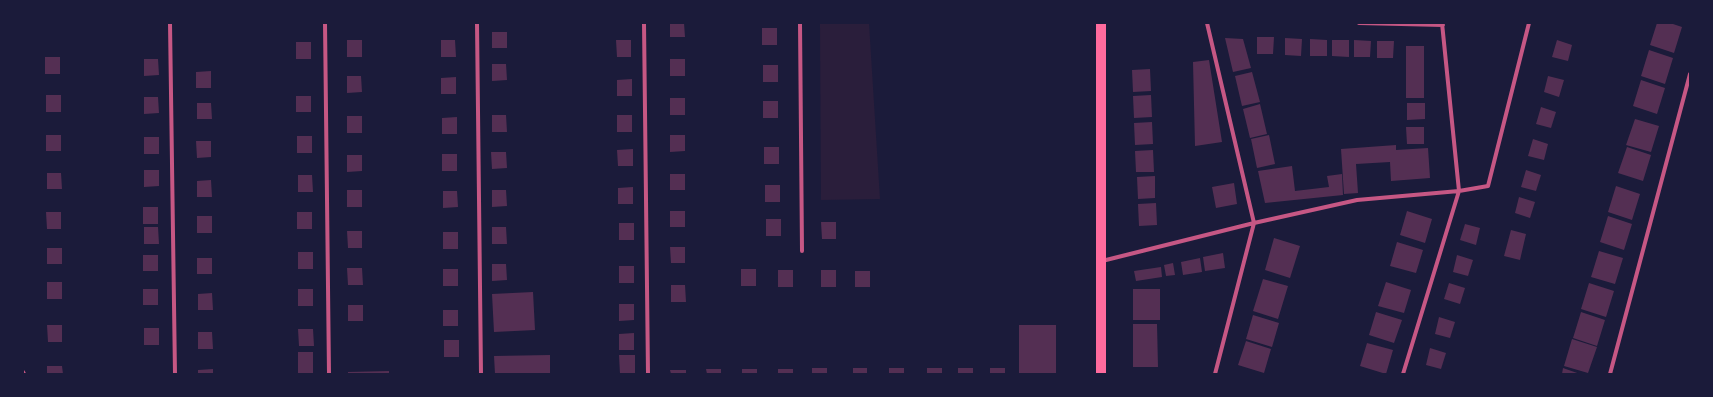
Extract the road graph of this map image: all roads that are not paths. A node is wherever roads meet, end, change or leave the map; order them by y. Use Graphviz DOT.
graph roads {
  1 [pos="170,23"];
  2 [pos="324,23"];
  3 [pos="477,23"];
  4 [pos="644,23"];
  5 [pos="800,23"];
  6 [pos="1101,23"];
  7 [pos="1207,23"];
  8 [pos="1359,23"];
  9 [pos="1529,23"];
  10 [pos="1442,24"];
  11 [pos="1690,74"];
  12 [pos="1459,190"];
  13 [pos="1254,223"];
  14 [pos="802,251"];
  15 [pos="1101,261"];
  16 [pos="175,374"];
  17 [pos="329,374"];
  18 [pos="481,374"];
  19 [pos="648,374"];
  20 [pos="1101,374"];
  21 [pos="1215,374"];
  22 [pos="1403,374"];
  23 [pos="1610,374"];
  1 -- 16 [label="street"];
  2 -- 17 [label="street"];
  3 -- 18 [label="street"];
  4 -- 19 [label="street"];
  5 -- 14 [label="street"];
  6 -- 15 [label="main road"];
  7 -- 13 [label="street"];
  8 -- 10 [label="street"];
  9 -- 12 [label="street"];
  10 -- 12 [label="street"];
  11 -- 23 [label="street"];
  12 -- 13 [label="street"];
  12 -- 22 [label="street"];
  13 -- 15 [label="street"];
  13 -- 21 [label="street"];
  15 -- 20 [label="main road"];
}
